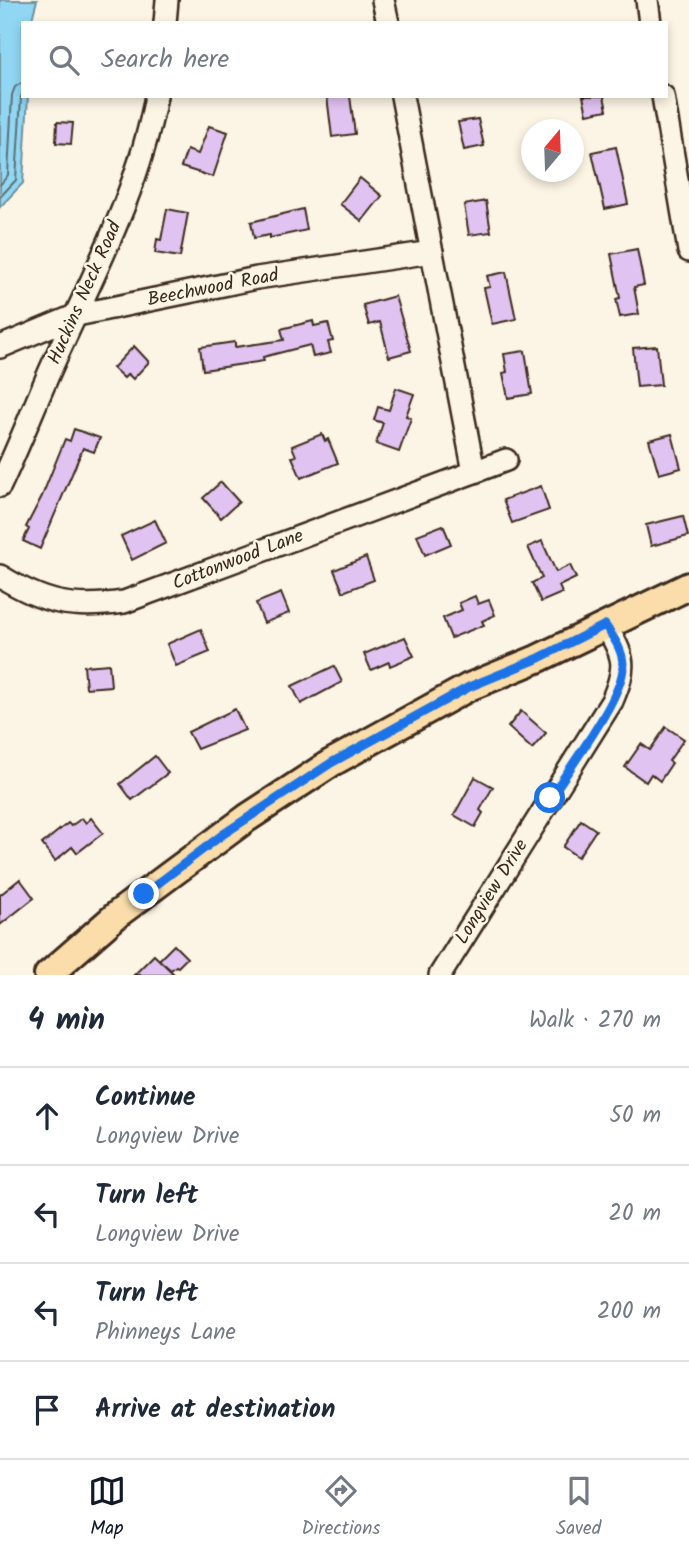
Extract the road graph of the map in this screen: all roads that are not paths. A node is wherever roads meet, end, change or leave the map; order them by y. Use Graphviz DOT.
graph roads {
  1 [pos="167,0"];
  2 [pos="383,0"];
  3 [pos="647,0"];
  4 [pos="165,21"];
  5 [pos="388,21"];
  6 [pos="650,21"];
  7 [pos="156,98"];
  8 [pos="402,98"];
  9 [pos="663,98"];
  10 [pos="432,251"];
  11 [pos="689,251"];
  12 [pos="76,315"];
  13 [pos="0,347"];
  14 [pos="506,460"];
  15 [pos="474,471"];
  16 [pos="0,486"];
  17 [pos="0,576"];
  18 [pos="689,586"];
  19 [pos="605,625"];
  20 [pos="48,975"];
  21 [pos="440,975"];
  1 -- 4 [label="street"];
  2 -- 5 [label="street"];
  3 -- 6 [label="street"];
  7 -- 12 [label="street, Huckins Neck Road"];
  8 -- 10 [label="street"];
  9 -- 11 [label="street"];
  10 -- 12 [label="street, Beechwood Road"];
  10 -- 15 [label="street"];
  12 -- 13 [label="street, Beechwood Road"];
  12 -- 16 [label="street, Huckins Neck Road"];
  14 -- 15 [label="street, Cottonwood Lane"];
  15 -- 17 [label="street, Cottonwood Lane"];
  18 -- 19 [label="main road"];
  19 -- 20 [label="main road"];
  19 -- 21 [label="street, Longview Drive"];
}
